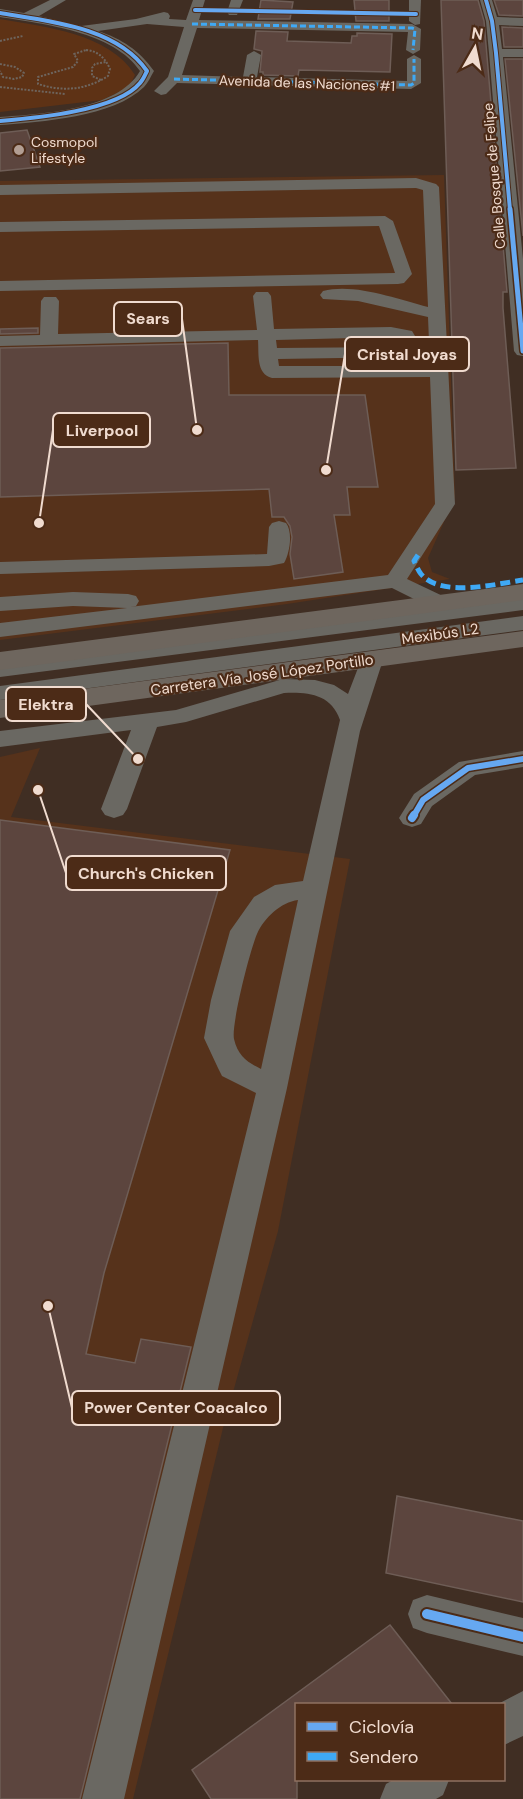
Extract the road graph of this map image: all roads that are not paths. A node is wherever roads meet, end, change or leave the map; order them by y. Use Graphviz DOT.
graph roads {
  1 [pos="415,0"];
  2 [pos="486,0"];
  3 [pos="17,2"];
  4 [pos="182,4"];
  5 [pos="64,5"];
  6 [pos="235,6"];
  7 [pos="0,12"];
  8 [pos="195,12"];
  9 [pos="27,17"];
  10 [pos="149,21"];
  11 [pos="492,21"];
  12 [pos="523,22"];
  13 [pos="80,30"];
  14 [pos="496,53"];
  15 [pos="523,53"];
  16 [pos="254,55"];
  17 [pos="174,79"];
  18 [pos="249,81"];
  19 [pos="44,117"];
  20 [pos="0,121"];
  21 [pos="504,140"];
  22 [pos="523,142"];
  23 [pos="516,183"];
  24 [pos="0,190"];
  25 [pos="0,227"];
  26 [pos="517,230"];
  27 [pos="0,286"];
  28 [pos="293,288"];
  29 [pos="102,292"];
  30 [pos="262,296"];
  31 [pos="50,301"];
  32 [pos="0,302"];
  33 [pos="437,314"];
  34 [pos="264,335"];
  35 [pos="49,340"];
  36 [pos="0,341"];
  37 [pos="523,351"];
  38 [pos="268,354"];
  39 [pos="440,371"];
  40 [pos="279,527"];
  41 [pos="0,568"];
  42 [pos="395,581"];
  43 [pos="523,592"];
  44 [pos="439,603"];
  45 [pos="523,603"];
  46 [pos="0,604"];
  47 [pos="186,607"];
  48 [pos="523,623"];
  49 [pos="0,630"];
  50 [pos="523,639"];
  51 [pos="371,660"];
  52 [pos="0,661"];
  53 [pos="0,670"];
  54 [pos="290,671"];
  55 [pos="267,691"];
  56 [pos="0,693"];
  57 [pos="0,709"];
  58 [pos="147,721"];
  59 [pos="352,721"];
  60 [pos="0,739"];
  61 [pos="523,759"];
  62 [pos="114,809"];
  63 [pos="412,818"];
  64 [pos="315,889"];
  65 [pos="272,1088"];
  66 [pos="427,1614"];
  67 [pos="523,1637"];
  68 [pos="523,1711"];
  69 [pos="505,1724"];
  70 [pos="425,1781"];
  71 [pos="103,1799"];
  72 [pos="401,1799"];
  1 -- 6 [label="street"];
  2 -- 11 [label="street, Calle Bosque de Felipe"];
  3 -- 7 [label="street"];
  4 -- 10 [label="street"];
  5 -- 9 [label="street"];
  6 -- 8 [label="street"];
  7 -- 9 [label="street"];
  8 -- 10 [label="street"];
  8 -- 17 [label="street"];
  8 -- 18 [label="street, Avenida de las Naciones #1"];
  9 -- 13 [label="street"];
  10 -- 13 [label="street"];
  11 -- 12 [label="street"];
  11 -- 14 [label="street, Calle Bosque de Felipe"];
  13 -- 19 [label="street"];
  14 -- 15 [label="street"];
  14 -- 21 [label="street, Calle Bosque de Felipe"];
  16 -- 18 [label="street"];
  17 -- 18 [label="street, Avenida de las Naciones #1"];
  17 -- 19 [label="street"];
  19 -- 20 [label="street"];
  21 -- 22 [label="street"];
  21 -- 23 [label="street, Calle Bosque de Felipe"];
  23 -- 26 [label="street, Calle Bosque de Felipe"];
  24 -- 33 [label="street"];
  25 -- 28 [label="street"];
  26 -- 37 [label="street, Calle Bosque de Felipe"];
  27 -- 29 [label="street"];
  28 -- 29 [label="street"];
  28 -- 30 [label="street"];
  28 -- 33 [label="street"];
  29 -- 30 [label="street"];
  29 -- 31 [label="street"];
  30 -- 34 [label="street"];
  31 -- 32 [label="street"];
  31 -- 35 [label="street"];
  33 -- 39 [label="street"];
  34 -- 35 [label="street"];
  34 -- 38 [label="street"];
  34 -- 38 [label="street"];
  35 -- 36 [label="street"];
  38 -- 39 [label="street"];
  39 -- 42 [label="street"];
  40 -- 41 [label="street"];
  42 -- 44 [label="street"];
  42 -- 47 [label="street"];
  43 -- 44 [label="main road"];
  44 -- 52 [label="main road"];
  45 -- 53 [label="street, Mexibús L2"];
  46 -- 47 [label="street"];
  47 -- 49 [label="street"];
  48 -- 56 [label="street, Mexibús L2"];
  50 -- 51 [label="main road, Carretera Vía José López Portillo"];
  51 -- 54 [label="main road, Carretera Vía José López Portillo"];
  51 -- 59 [label="street"];
  54 -- 55 [label="street"];
  54 -- 57 [label="main road, Carretera Vía José López Portillo"];
  55 -- 58 [label="street"];
  55 -- 59 [label="street"];
  58 -- 60 [label="street"];
  58 -- 62 [label="street"];
  59 -- 64 [label="street"];
  61 -- 63 [label="street"];
  64 -- 65 [label="street"];
  64 -- 65 [label="street"];
  65 -- 71 [label="street"];
  66 -- 67 [label="street"];
  68 -- 69 [label="street"];
  70 -- 72 [label="street"];
}
